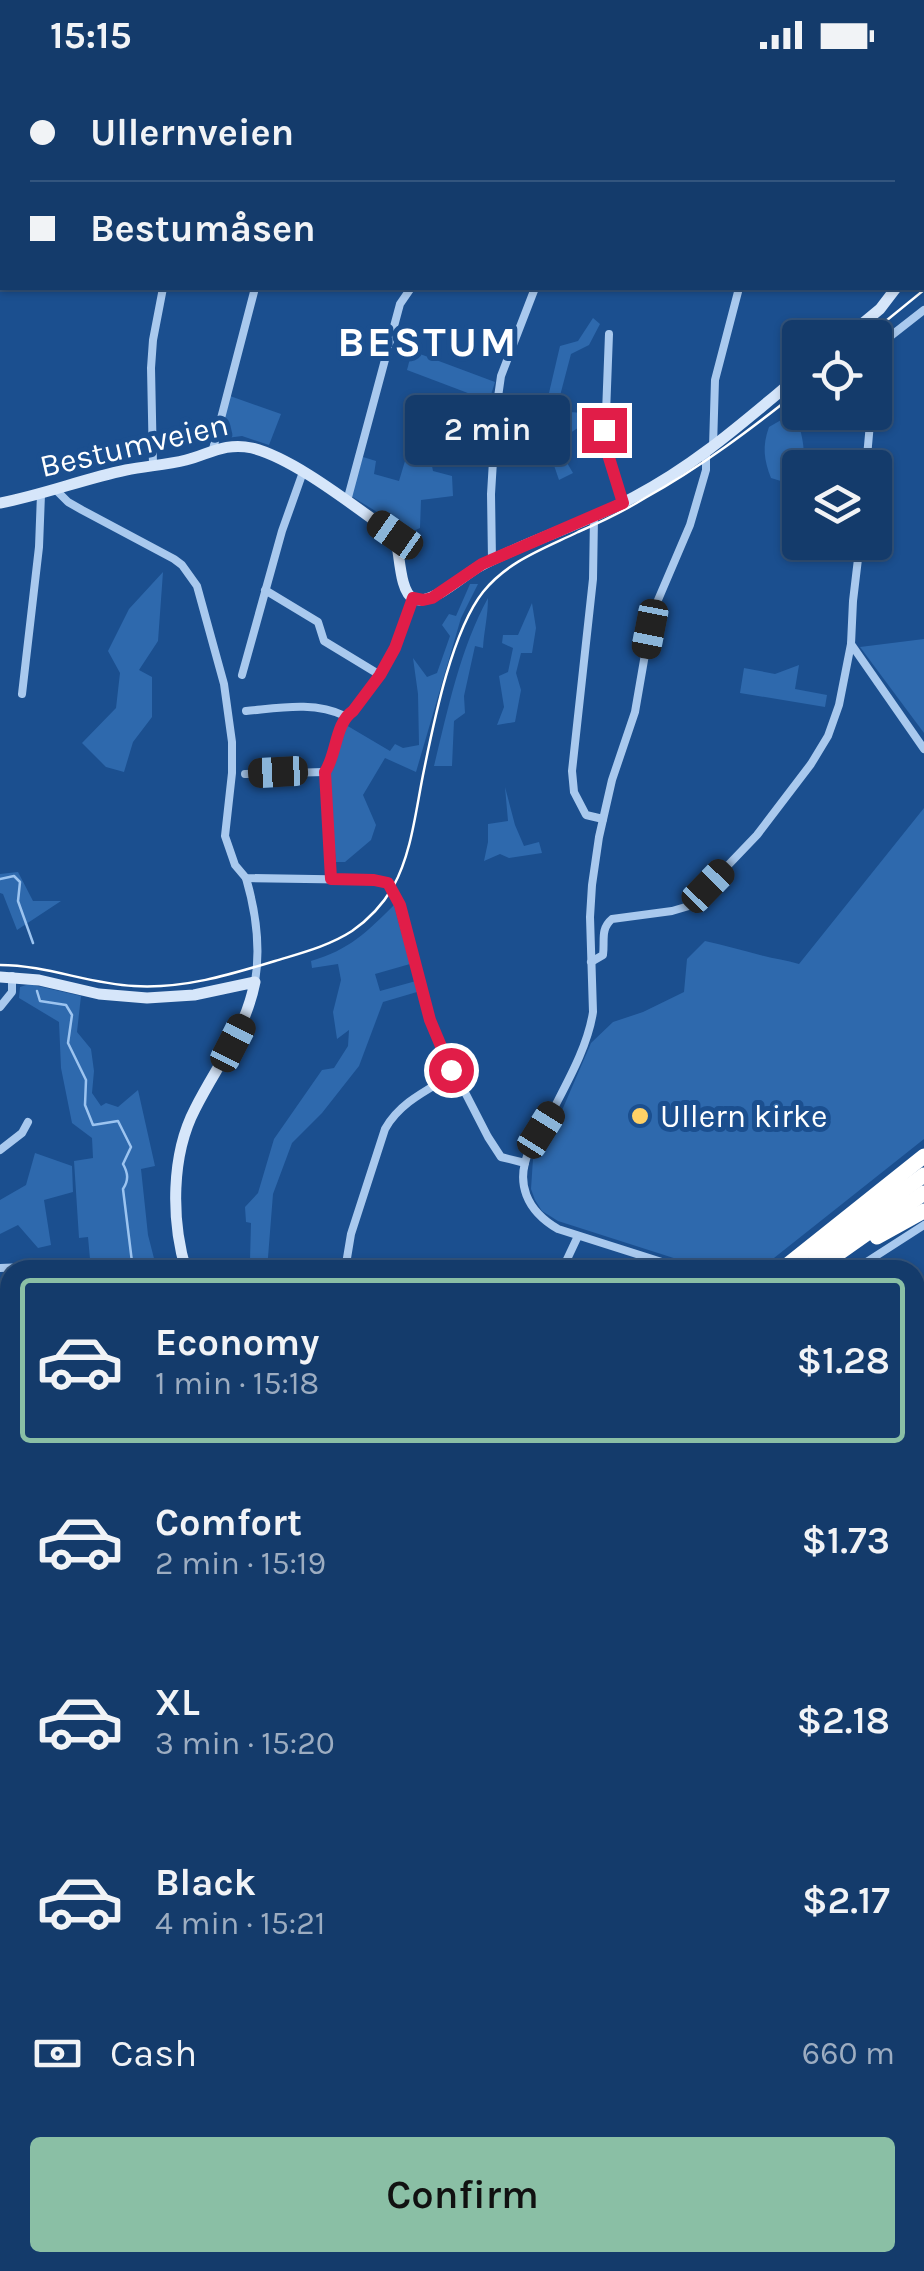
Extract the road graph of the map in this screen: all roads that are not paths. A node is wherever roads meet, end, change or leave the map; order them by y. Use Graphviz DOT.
graph roads {
  1 [pos="164,290"];
  2 [pos="254,290"];
  3 [pos="409,290"];
  4 [pos="534,290"];
  5 [pos="739,290"];
  6 [pos="894,290"];
  7 [pos="924,310"];
  8 [pos="866,320"];
  9 [pos="610,334"];
  10 [pos="892,335"];
  11 [pos="782,390"];
  12 [pos="214,449"];
  13 [pos="709,450"];
  14 [pos="153,465"];
  15 [pos="303,472"];
  16 [pos="56,490"];
  17 [pos="41,494"];
  18 [pos="347,501"];
  19 [pos="0,503"];
  20 [pos="623,503"];
  21 [pos="594,518"];
  22 [pos="492,560"];
  23 [pos="858,560"];
  24 [pos="265,590"];
  25 [pos="413,598"];
  26 [pos="851,644"];
  27 [pos="242,675"];
  28 [pos="380,675"];
  29 [pos="22,694"];
  30 [pos="246,711"];
  31 [pos="345,716"];
  32 [pos="924,749"];
  33 [pos="325,772"];
  34 [pos="245,774"];
  35 [pos="603,819"];
  36 [pos="246,878"];
  37 [pos="331,879"];
  38 [pos="591,962"];
  39 [pos="6,976"];
  40 [pos="255,982"];
  41 [pos="0,1007"];
  42 [pos="454,1074"];
  43 [pos="28,1122"];
  44 [pos="0,1150"];
  45 [pos="924,1156"];
  46 [pos="525,1163"];
  47 [pos="924,1174"];
  48 [pos="924,1193"];
  49 [pos="924,1211"];
  50 [pos="924,1225"];
  51 [pos="578,1236"];
  52 [pos="183,1260"];
  53 [pos="347,1260"];
  54 [pos="567,1260"];
  55 [pos="644,1260"];
  56 [pos="794,1260"];
  57 [pos="808,1260"];
  58 [pos="830,1260"];
  59 [pos="834,1260"];
  60 [pos="870,1260"];
  1 -- 14 [label="street"];
  2 -- 12 [label="street"];
  3 -- 18 [label="street"];
  4 -- 22 [label="street"];
  5 -- 13 [label="street"];
  6 -- 8 [label="street"];
  7 -- 10 [label="street"];
  9 -- 20 [label="street"];
  11 -- 13 [label="street"];
  12 -- 14 [label="street, Bestumveien"];
  12 -- 15 [label="street, Bestumveien"];
  13 -- 20 [label="street"];
  13 -- 35 [label="street"];
  14 -- 16 [label="street, Bestumveien"];
  15 -- 18 [label="street, Bestumveien"];
  15 -- 24 [label="street"];
  16 -- 17 [label="street, Bestumveien"];
  16 -- 36 [label="street"];
  17 -- 19 [label="street, Bestumveien"];
  17 -- 29 [label="street"];
  18 -- 25 [label="street, Bestumveien"];
  20 -- 21 [label="street"];
  21 -- 22 [label="street"];
  21 -- 35 [label="street"];
  22 -- 25 [label="street"];
  23 -- 26 [label="street"];
  24 -- 27 [label="street"];
  24 -- 28 [label="street"];
  25 -- 28 [label="street"];
  26 -- 32 [label="street"];
  26 -- 38 [label="street"];
  28 -- 31 [label="street"];
  30 -- 31 [label="street"];
  31 -- 33 [label="street"];
  33 -- 34 [label="street"];
  33 -- 37 [label="street"];
  35 -- 38 [label="street"];
  36 -- 37 [label="street"];
  36 -- 40 [label="street"];
  37 -- 42 [label="street, bridge"];
  38 -- 46 [label="street"];
  39 -- 40 [label="street"];
  39 -- 41 [label="street"];
  40 -- 52 [label="street"];
  42 -- 46 [label="street"];
  42 -- 53 [label="street"];
  43 -- 44 [label="street"];
  45 -- 56 [label="highway"];
  46 -- 51 [label="street"];
  47 -- 57 [label="highway"];
  48 -- 58 [label="highway"];
  49 -- 59 [label="highway"];
  50 -- 60 [label="street"];
  51 -- 54 [label="street"];
  51 -- 55 [label="street"];
}
